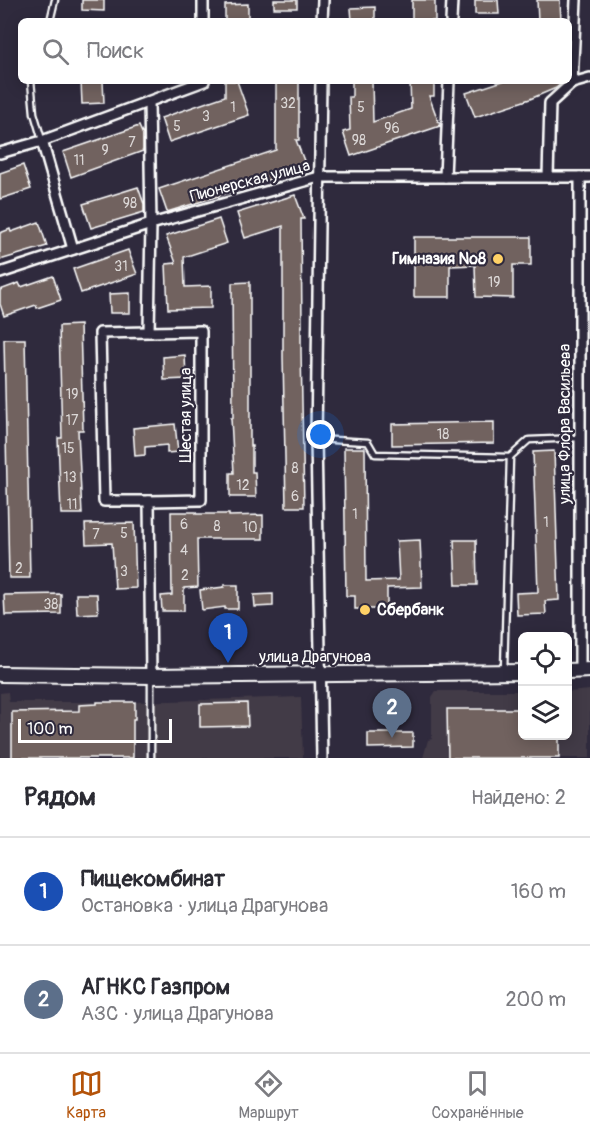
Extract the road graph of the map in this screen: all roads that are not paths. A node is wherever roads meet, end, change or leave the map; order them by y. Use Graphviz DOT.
graph roads {
  1 [pos="55,0"];
  2 [pos="203,0"];
  3 [pos="323,0"];
  4 [pos="452,0"];
  5 [pos="576,0"];
  6 [pos="51,18"];
  7 [pos="203,18"];
  8 [pos="322,18"];
  9 [pos="451,18"];
  10 [pos="590,78"];
  11 [pos="572,83"];
  12 [pos="32,84"];
  13 [pos="198,84"];
  14 [pos="321,84"];
  15 [pos="448,84"];
  16 [pos="571,84"];
  17 [pos="149,102"];
  18 [pos="42,141"];
  19 [pos="0,153"];
  20 [pos="319,177"];
  21 [pos="445,177"];
  22 [pos="548,177"];
  23 [pos="585,177"];
  24 [pos="152,224"];
  25 [pos="73,249"];
  26 [pos="0,273"];
  27 [pos="149,332"];
  28 [pos="580,438"];
  29 [pos="316,439"];
  30 [pos="510,457"];
  31 [pos="149,501"];
  32 [pos="579,671"];
  33 [pos="504,672"];
  34 [pos="518,672"];
  35 [pos="320,673"];
  36 [pos="0,674"];
  37 [pos="151,676"];
  38 [pos="151,758"];
  39 [pos="322,758"];
  1 -- 6 [label="lane"];
  2 -- 7 [label="street"];
  3 -- 8 [label="street"];
  4 -- 9 [label="street"];
  5 -- 11 [label="street"];
  10 -- 11 [label="street"];
  12 -- 18 [label="lane"];
  13 -- 17 [label="street"];
  14 -- 20 [label="street"];
  15 -- 21 [label="street"];
  16 -- 22 [label="street"];
  17 -- 18 [label="street"];
  17 -- 24 [label="street"];
  18 -- 19 [label="street"];
  18 -- 25 [label="street"];
  20 -- 21 [label="street, Пионерская улица"];
  20 -- 24 [label="street, Пионерская улица"];
  20 -- 29 [label="street"];
  21 -- 22 [label="street, Пионерская улица"];
  22 -- 23 [label="street, Пионерская улица"];
  23 -- 28 [label="street, улица Флора Васильева"];
  24 -- 25 [label="street, Пионерская улица"];
  24 -- 27 [label="street"];
  25 -- 26 [label="street, Пионерская улица"];
  27 -- 31 [label="street, Шестая улица"];
  27 -- 31 [label="street, Шестая улица"];
  28 -- 30 [label="lane"];
  28 -- 32 [label="street, улица Флора Васильева"];
  29 -- 30 [label="lane"];
  29 -- 35 [label="street"];
  30 -- 33 [label="lane"];
  31 -- 37 [label="street"];
  33 -- 34 [label="main road, улица Драгунова"];
  33 -- 35 [label="main road, улица Драгунова"];
  35 -- 37 [label="main road, улица Драгунова"];
  35 -- 39 [label="street"];
  36 -- 37 [label="main road, улица Драгунова"];
  37 -- 38 [label="lane"];
}
